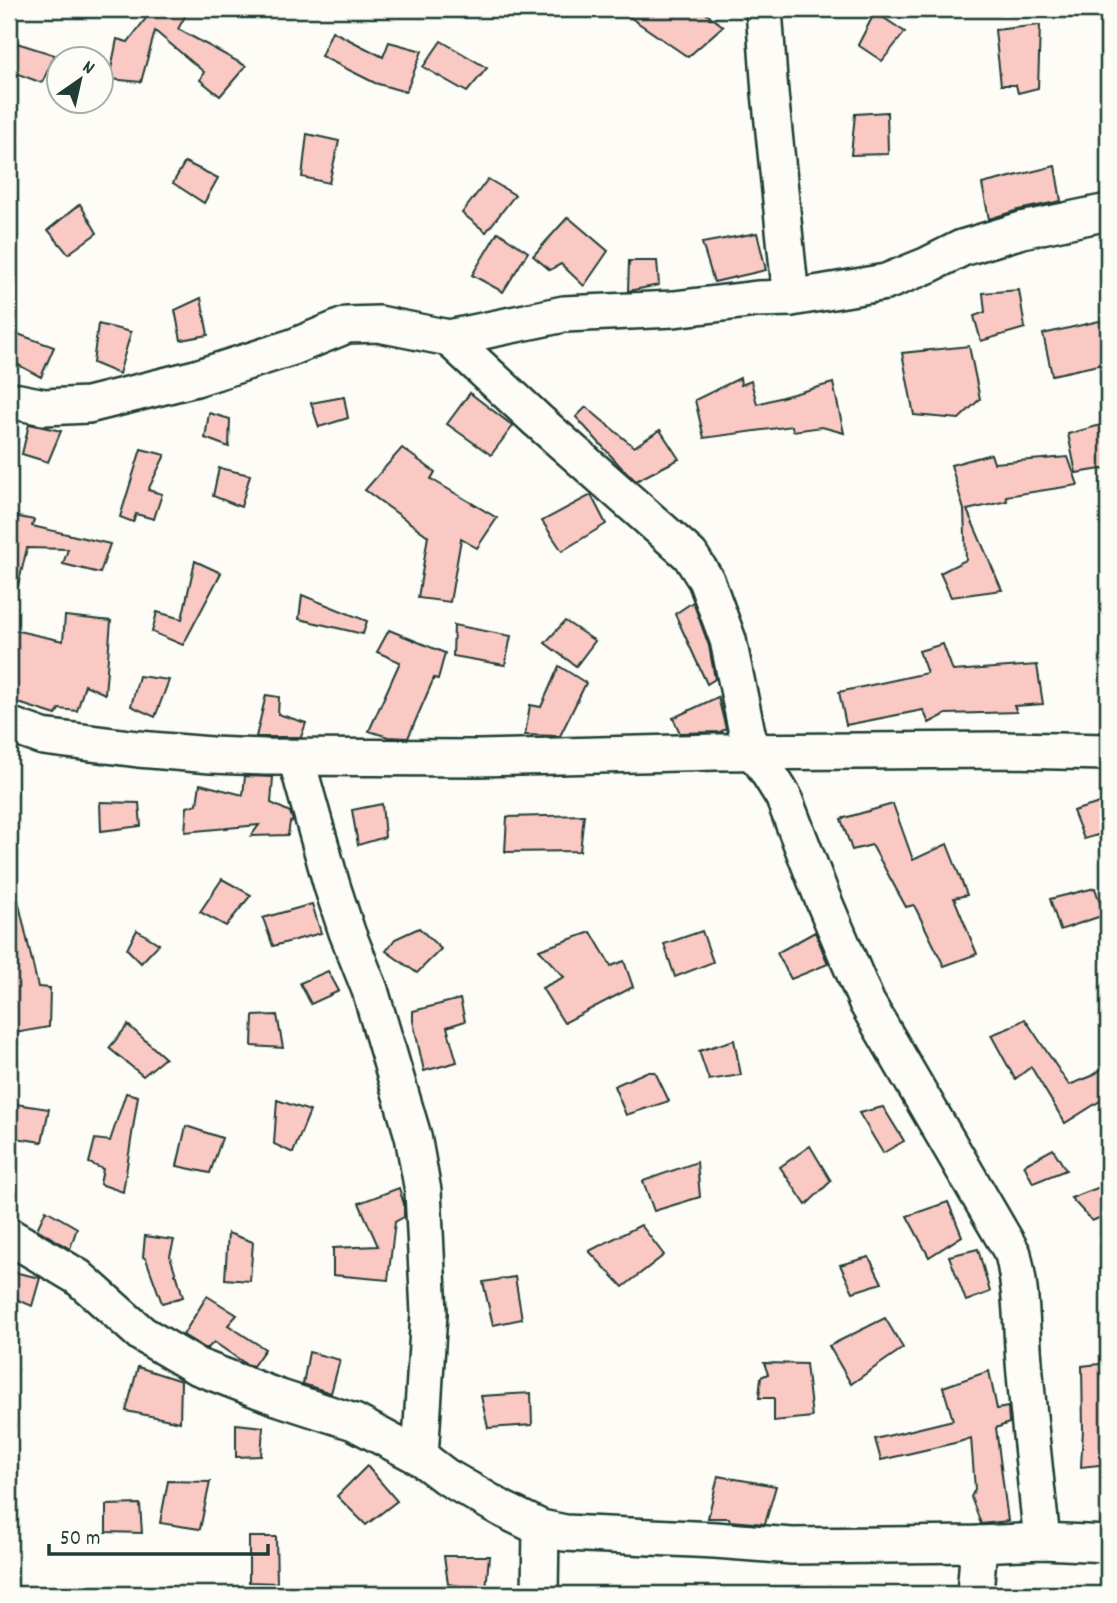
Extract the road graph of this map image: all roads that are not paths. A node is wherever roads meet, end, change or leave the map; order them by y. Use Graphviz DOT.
graph roads {
  1 [pos="764,9"];
  2 [pos="1108,212"];
  3 [pos="791,298"];
  4 [pos="449,338"];
  5 [pos="9,400"];
  6 [pos="9,725"];
  7 [pos="751,752"];
  8 [pos="1108,752"];
  9 [pos="296,758"];
  10 [pos="9,1237"];
  11 [pos="420,1457"];
  12 [pos="541,1528"];
  13 [pos="1042,1541"];
  14 [pos="979,1544"];
  15 [pos="1108,1544"];
  16 [pos="540,1594"];
  17 [pos="975,1594"];
  1 -- 3 [label="street"];
  2 -- 3 [label="street"];
  3 -- 4 [label="street"];
  4 -- 5 [label="street"];
  4 -- 7 [label="street"];
  6 -- 9 [label="street"];
  7 -- 8 [label="street"];
  7 -- 9 [label="street"];
  7 -- 13 [label="street"];
  9 -- 11 [label="street"];
  10 -- 11 [label="street"];
  11 -- 12 [label="street"];
  12 -- 14 [label="street"];
  12 -- 16 [label="street"];
  13 -- 14 [label="street"];
  13 -- 15 [label="street"];
  14 -- 17 [label="street"];
}
